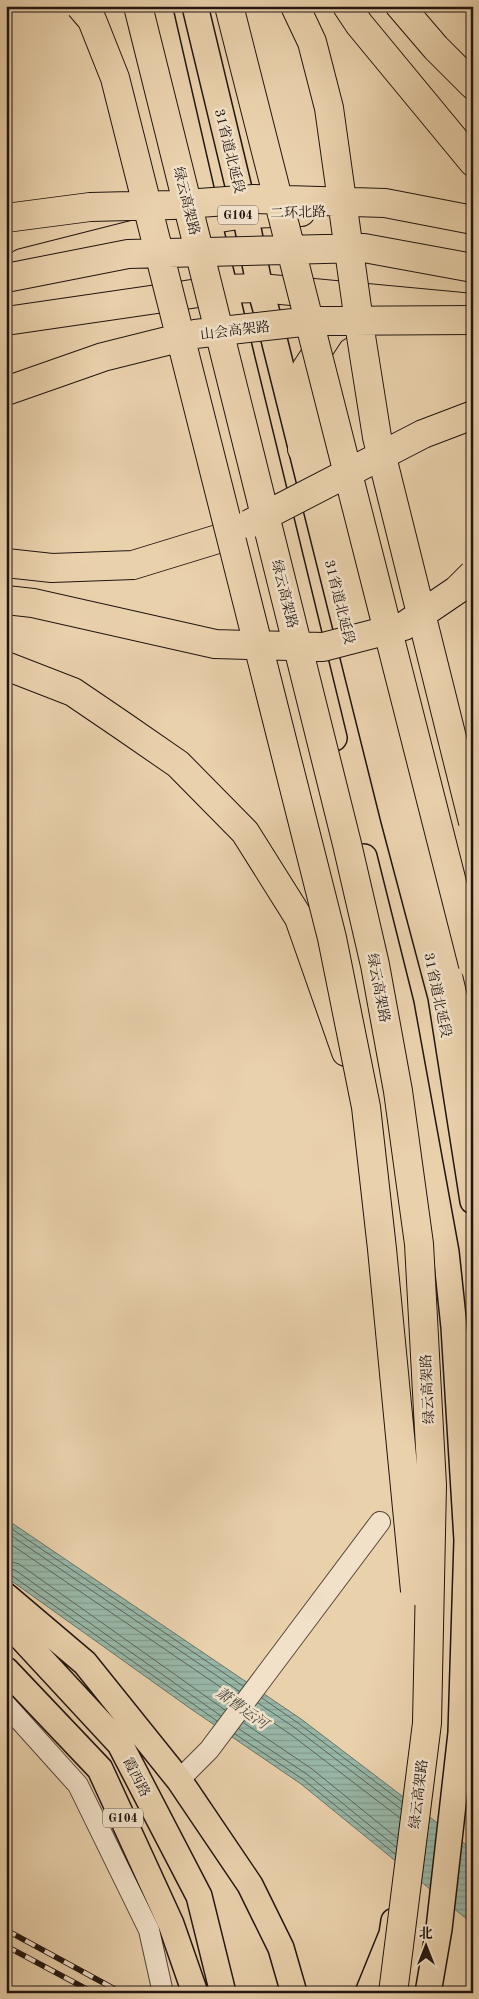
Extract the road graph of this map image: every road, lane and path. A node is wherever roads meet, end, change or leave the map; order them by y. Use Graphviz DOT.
graph roads {
  1 [pos="80,6"];
  2 [pos="138,6"];
  3 [pos="159,6"];
  4 [pos="195,6"];
  5 [pos="229,6"];
  6 [pos="295,6"];
  7 [pos="347,6"];
  8 [pos="400,6"];
  9 [pos="473,85"];
  10 [pos="473,162"];
  11 [pos="245,214"];
  12 [pos="6,218"];
  13 [pos="208,220"];
  14 [pos="473,220"];
  15 [pos="473,226"];
  16 [pos="6,267"];
  17 [pos="473,268"];
  18 [pos="6,278"];
  19 [pos="260,288"];
  20 [pos="226,289"];
  21 [pos="379,298"];
  22 [pos="473,308"];
  23 [pos="473,320"];
  24 [pos="6,321"];
  25 [pos="306,369"];
  26 [pos="6,391"];
  27 [pos="473,415"];
  28 [pos="302,449"];
  29 [pos="6,563"];
  30 [pos="473,574"];
  31 [pos="6,600"];
  32 [pos="6,666"];
  33 [pos="473,822"];
  34 [pos="473,966"];
  35 [pos="473,1083"];
  36 [pos="366,1106"];
  37 [pos="473,1201"];
  38 [pos="454,1327"];
  39 [pos="380,1522"];
  40 [pos="6,1596"];
  41 [pos="6,1622"];
  42 [pos="6,1670"];
  43 [pos="6,1705"];
  44 [pos="427,1723"];
  45 [pos="179,1780"];
  46 [pos="163,1993"];
  47 [pos="195,1993"];
  48 [pos="223,1993"];
  49 [pos="294,1993"];
  50 [pos="368,1993"];
  51 [pos="394,1993"];
  52 [pos="428,1993"];
  1 -- 36 [label="highway, bridge"];
  2 -- 44 [label="highway, 绿云高架路, bridge"];
  3 -- 13 [label="main road"];
  4 -- 11 [label="main road, 31省道北延段"];
  5 -- 34 [label="highway, bridge"];
  6 -- 33 [label="highway, bridge"];
  7 -- 10 [label="highway"];
  8 -- 9 [label="highway"];
  11 -- 13 [label="highway, 二环北路 / G104"];
  11 -- 15 [label="highway, 二环北路 / G104"];
  11 -- 19 [label="main road, 31省道北延段"];
  12 -- 14 [label="highway, bridge"];
  13 -- 16 [label="highway, 二环北路 / G104"];
  13 -- 20 [label="main road"];
  17 -- 18 [label="highway, bridge"];
  19 -- 20 [label="highway"];
  19 -- 21 [label="highway"];
  19 -- 28 [label="main road, 31省道北延段"];
  20 -- 24 [label="highway"];
  20 -- 38 [label="main road"];
  21 -- 22 [label="highway"];
  21 -- 25 [label="highway"];
  23 -- 26 [label="highway, 山会高架路, bridge"];
  25 -- 28 [label="highway"];
  25 -- 35 [label="highway"];
  27 -- 29 [label="highway, bridge"];
  28 -- 37 [label="main road, 31省道北延段"];
  30 -- 31 [label="highway, bridge"];
  32 -- 36 [label="highway, bridge"];
  36 -- 44 [label="highway, bridge"];
  38 -- 50 [label="main road, bridge"];
  38 -- 52 [label="main road"];
  39 -- 45 [label="street"];
  40 -- 45 [label="main road"];
  41 -- 48 [label="main road, 霞西路"];
  42 -- 47 [label="main road, G104"];
  43 -- 46 [label="street"];
  44 -- 51 [label="highway, 绿云高架路, bridge"];
  45 -- 49 [label="main road"];
}
